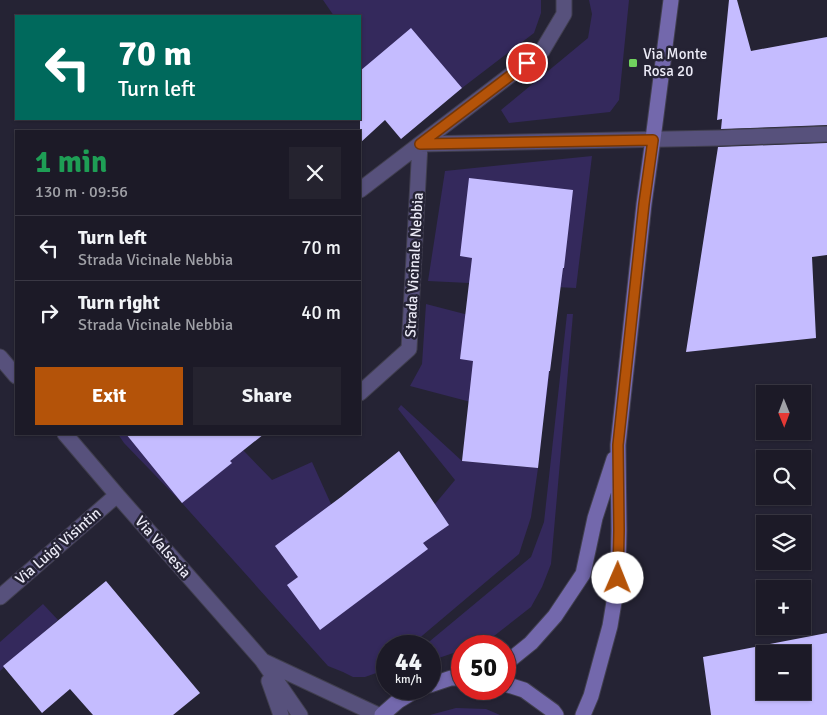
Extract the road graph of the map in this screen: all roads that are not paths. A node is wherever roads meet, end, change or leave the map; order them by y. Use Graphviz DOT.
graph roads {
  1 [pos="564,0"];
  2 [pos="671,0"];
  3 [pos="827,134"];
  4 [pos="653,140"];
  5 [pos="420,144"];
  6 [pos="361,189"];
  7 [pos="0,357"];
  8 [pos="15,375"];
  9 [pos="361,392"];
  10 [pos="66,435"];
  11 [pos="618,445"];
  12 [pos="117,495"];
  13 [pos="0,597"];
  14 [pos="516,655"];
  15 [pos="262,660"];
  16 [pos="516,687"];
  17 [pos="400,700"];
  18 [pos="282,715"];
  19 [pos="300,715"];
  20 [pos="378,715"];
  21 [pos="382,715"];
  22 [pos="556,715"];
  23 [pos="583,715"];
  1 -- 5 [label="street"];
  2 -- 4 [label="main road"];
  3 -- 4 [label="street"];
  4 -- 5 [label="street"];
  4 -- 11 [label="main road"];
  5 -- 6 [label="street"];
  5 -- 9 [label="street, Strada Vicinale Nebbia"];
  7 -- 8 [label="street"];
  10 -- 12 [label="street, Via Valsesia"];
  11 -- 14 [label="main road"];
  11 -- 23 [label="main road"];
  12 -- 13 [label="street, Via Luigi Visintin"];
  12 -- 15 [label="street, Via Valsesia"];
  15 -- 18 [label="street, Via Valsesia"];
  15 -- 19 [label="street, Via Valsesia"];
  15 -- 20 [label="street, Via Valsesia"];
  16 -- 22 [label="main road"];
  17 -- 21 [label="main road"];
}
